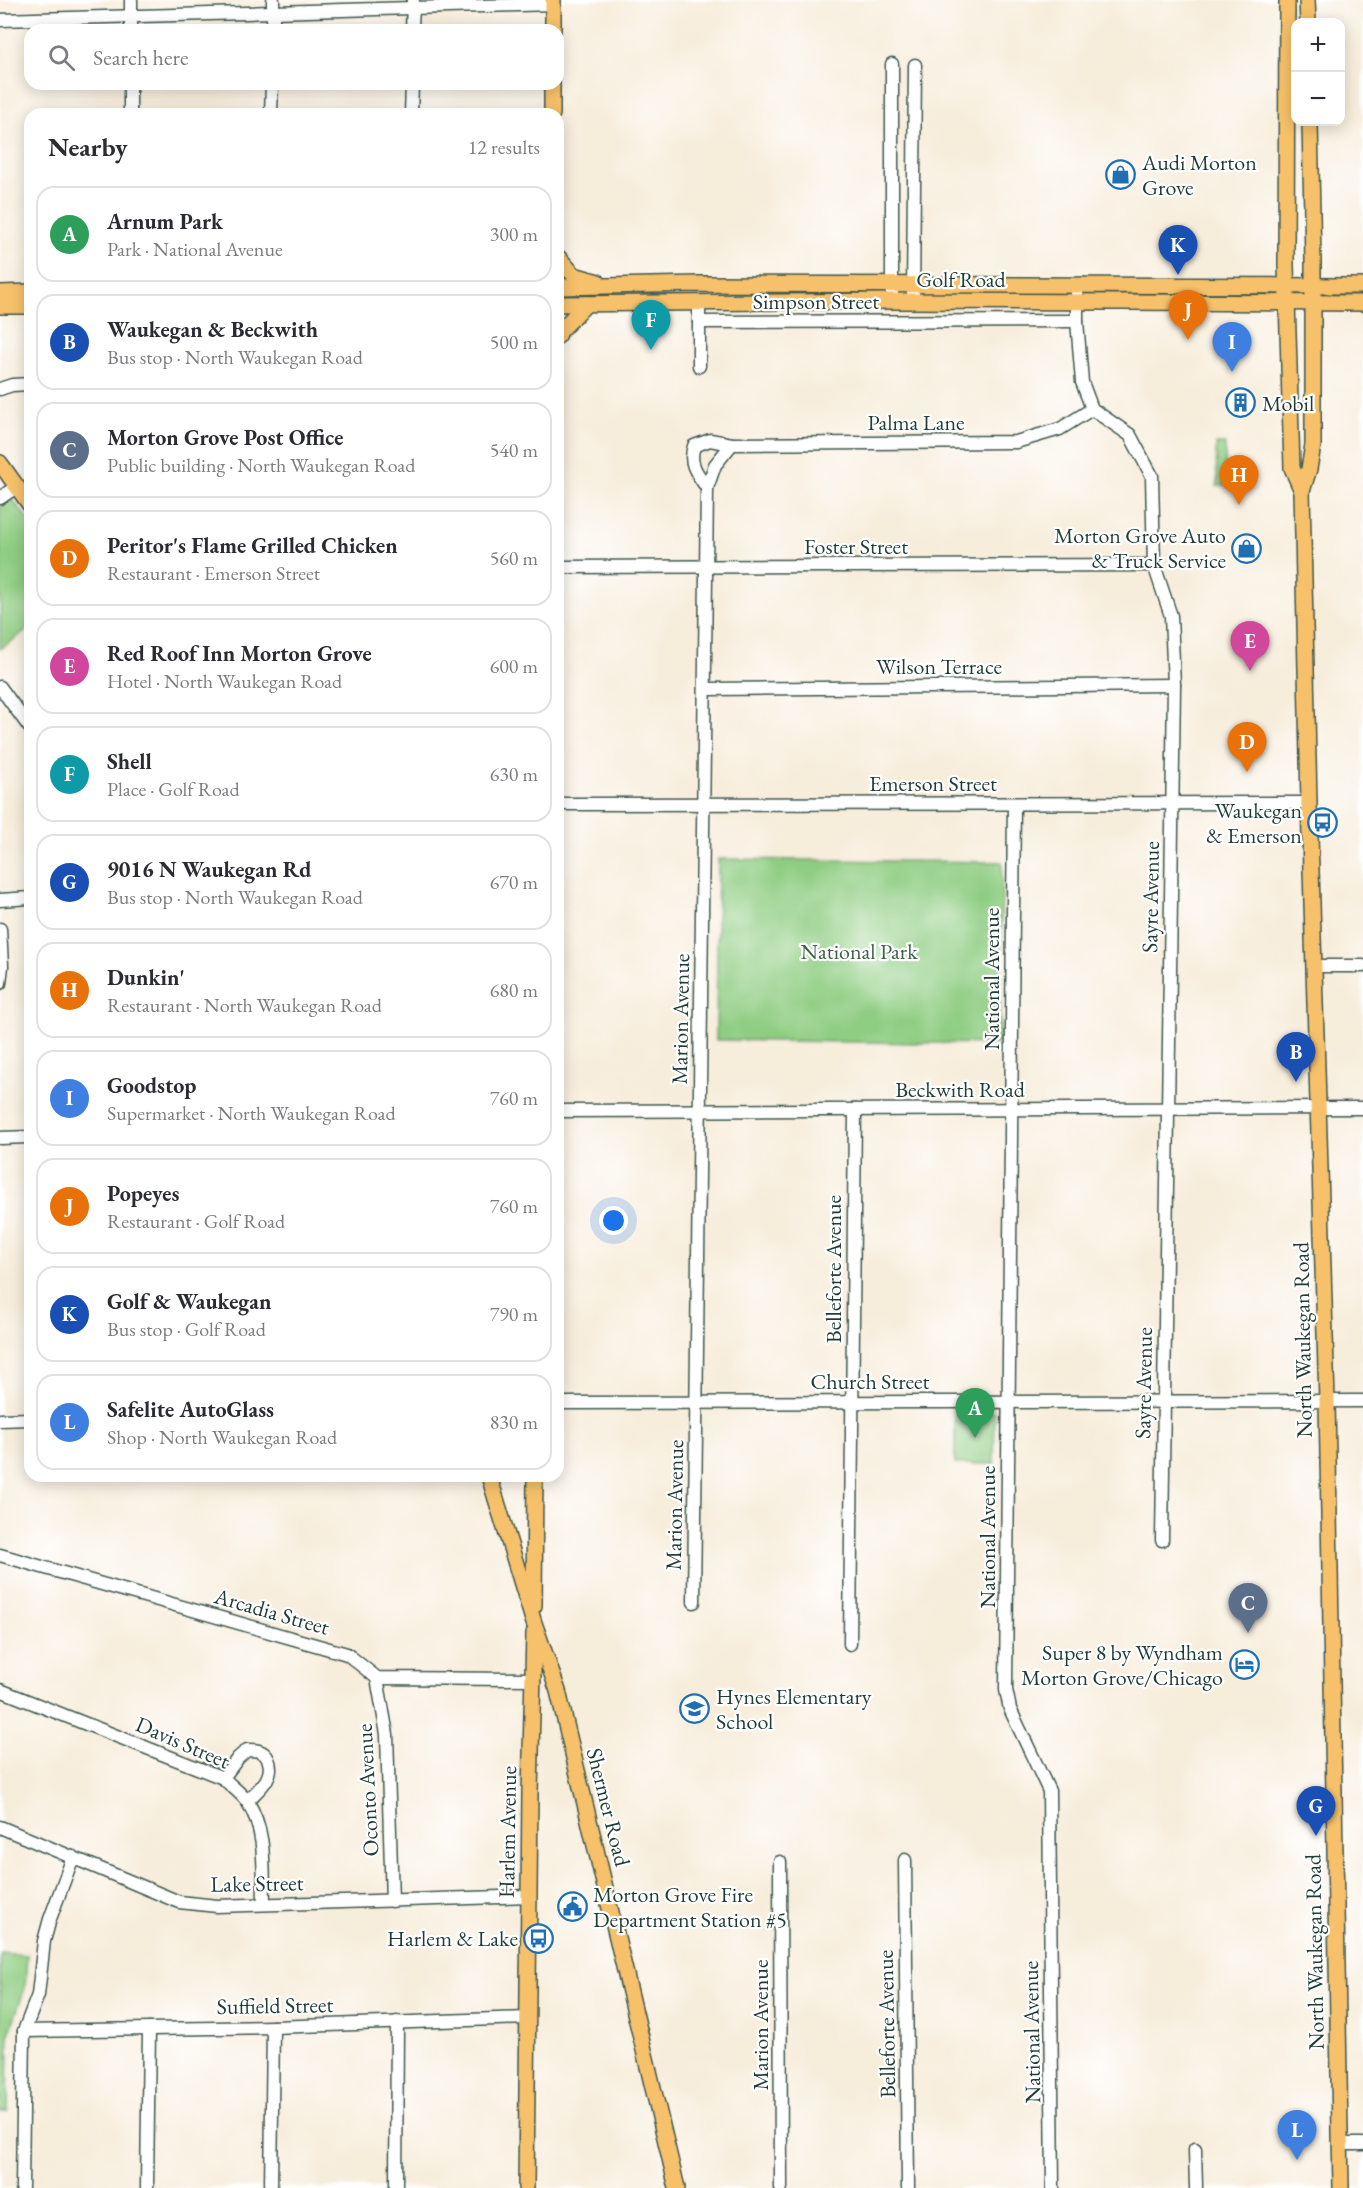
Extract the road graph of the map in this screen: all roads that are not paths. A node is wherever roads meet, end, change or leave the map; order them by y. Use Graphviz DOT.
graph roads {
  1 [pos="131,0"];
  2 [pos="1287,0"];
  3 [pos="1307,0"];
  4 [pos="553,2"];
  5 [pos="413,4"];
  6 [pos="273,6"];
  7 [pos="131,16"];
  8 [pos="1308,18"];
  9 [pos="0,20"];
  10 [pos="130,24"];
  11 [pos="273,24"];
  12 [pos="412,24"];
  13 [pos="553,24"];
  14 [pos="892,64"];
  15 [pos="915,65"];
  16 [pos="130,90"];
  17 [pos="272,90"];
  18 [pos="412,90"];
  19 [pos="552,90"];
  20 [pos="130,108"];
  21 [pos="271,108"];
  22 [pos="411,108"];
  23 [pos="552,108"];
  24 [pos="1310,126"];
  25 [pos="564,264"];
  26 [pos="892,284"];
  27 [pos="913,284"];
  28 [pos="1077,285"];
  29 [pos="609,286"];
  30 [pos="1287,286"];
  31 [pos="1313,286"];
  32 [pos="1363,286"];
  33 [pos="564,287"];
  34 [pos="24,292"];
  35 [pos="0,293"];
  36 [pos="892,301"];
  37 [pos="913,301"];
  38 [pos="1078,302"];
  39 [pos="1363,303"];
  40 [pos="564,304"];
  41 [pos="586,304"];
  42 [pos="699,304"];
  43 [pos="1287,304"];
  44 [pos="1313,304"];
  45 [pos="0,306"];
  46 [pos="24,306"];
  47 [pos="1077,321"];
  48 [pos="699,322"];
  49 [pos="564,327"];
  50 [pos="699,366"];
  51 [pos="24,384"];
  52 [pos="0,388"];
  53 [pos="1092,409"];
  54 [pos="732,444"];
  55 [pos="0,464"];
  56 [pos="16,487"];
  57 [pos="707,488"];
  58 [pos="1302,492"];
  59 [pos="24,497"];
  60 [pos="0,498"];
  61 [pos="1154,566"];
  62 [pos="564,567"];
  63 [pos="706,568"];
  64 [pos="1174,685"];
  65 [pos="0,687"];
  66 [pos="705,689"];
  67 [pos="24,720"];
  68 [pos="1172,803"];
  69 [pos="1309,803"];
  70 [pos="564,804"];
  71 [pos="703,804"];
  72 [pos="1014,804"];
  73 [pos="24,898"];
  74 [pos="0,900"];
  75 [pos="0,929"];
  76 [pos="1314,966"];
  77 [pos="1363,966"];
  78 [pos="0,983"];
  79 [pos="1318,1108"];
  80 [pos="1363,1108"];
  81 [pos="1168,1109"];
  82 [pos="855,1110"];
  83 [pos="1011,1110"];
  84 [pos="564,1111"];
  85 [pos="700,1111"];
  86 [pos="24,1137"];
  87 [pos="0,1138"];
  88 [pos="1327,1401"];
  89 [pos="1363,1401"];
  90 [pos="853,1402"];
  91 [pos="1009,1402"];
  92 [pos="1164,1402"];
  93 [pos="564,1403"];
  94 [pos="697,1403"];
  95 [pos="24,1419"];
  96 [pos="0,1420"];
  97 [pos="491,1482"];
  98 [pos="535,1482"];
  99 [pos="1162,1540"];
  100 [pos="0,1555"];
  101 [pos="694,1602"];
  102 [pos="534,1623"];
  103 [pos="850,1644"];
  104 [pos="377,1678"];
  105 [pos="532,1680"];
  106 [pos="0,1690"];
  107 [pos="223,1778"];
  108 [pos="247,1801"];
  109 [pos="0,1827"];
  110 [pos="73,1857"];
  111 [pos="905,1860"];
  112 [pos="780,1862"];
  113 [pos="529,1896"];
  114 [pos="392,1901"];
  115 [pos="264,1904"];
  116 [pos="527,2019"];
  117 [pos="397,2022"];
  118 [pos="273,2026"];
  119 [pos="149,2029"];
  120 [pos="24,2031"];
  121 [pos="1340,2144"];
  122 [pos="1363,2144"];
  123 [pos="1196,2149"];
  124 [pos="22,2188"];
  125 [pos="147,2188"];
  126 [pos="271,2188"];
  127 [pos="396,2188"];
  128 [pos="526,2188"];
  129 [pos="676,2188"];
  130 [pos="781,2188"];
  131 [pos="908,2188"];
  132 [pos="1053,2188"];
  133 [pos="1196,2188"];
  134 [pos="1341,2188"];
  1 -- 7 [label="street"];
  2 -- 30 [label="main road, North Waukegan Road"];
  3 -- 8 [label="main road"];
  4 -- 5 [label="street"];
  4 -- 13 [label="main road"];
  5 -- 6 [label="street"];
  5 -- 12 [label="street"];
  6 -- 7 [label="street"];
  6 -- 11 [label="street"];
  7 -- 9 [label="street"];
  7 -- 10 [label="street"];
  14 -- 26 [label="street"];
  15 -- 27 [label="street"];
  16 -- 20 [label="street"];
  17 -- 21 [label="street"];
  18 -- 22 [label="street"];
  19 -- 23 [label="main road"];
  24 -- 31 [label="main road, North Waukegan Road"];
  25 -- 29 [label="main road"];
  26 -- 27 [label="main road, Golf Road"];
  26 -- 29 [label="main road, Golf Road"];
  26 -- 36 [label="street"];
  27 -- 28 [label="main road, Golf Road"];
  27 -- 37 [label="street"];
  28 -- 30 [label="main road, Golf Road"];
  28 -- 38 [label="street"];
  29 -- 33 [label="main road, Golf Road"];
  30 -- 31 [label="main road, Golf Road"];
  30 -- 43 [label="main road, North Waukegan Road"];
  31 -- 32 [label="main road, Golf Road"];
  31 -- 44 [label="main road, North Waukegan Road"];
  34 -- 35 [label="main road"];
  36 -- 37 [label="main road, Golf Road"];
  36 -- 42 [label="main road, Golf Road"];
  37 -- 38 [label="main road, Golf Road"];
  38 -- 43 [label="main road, Golf Road"];
  38 -- 47 [label="street"];
  39 -- 44 [label="main road, Golf Road"];
  40 -- 41 [label="main road, Golf Road"];
  41 -- 42 [label="main road, Golf Road"];
  41 -- 49 [label="main road"];
  42 -- 48 [label="street"];
  43 -- 44 [label="main road, Golf Road"];
  43 -- 58 [label="main road, North Waukegan Road"];
  44 -- 58 [label="main road, North Waukegan Road"];
  45 -- 46 [label="main road"];
  47 -- 48 [label="street, Simpson Street"];
  47 -- 53 [label="street"];
  48 -- 50 [label="street"];
  51 -- 52 [label="street"];
  53 -- 54 [label="street, Palma Lane"];
  53 -- 61 [label="street, Sayre Avenue"];
  54 -- 57 [label="street, Marion Avenue"];
  54 -- 57 [label="street, Palma Lane"];
  55 -- 56 [label="main road"];
  56 -- 59 [label="main road"];
  56 -- 60 [label="street"];
  57 -- 63 [label="street, Marion Avenue"];
  58 -- 69 [label="main road, North Waukegan Road"];
  61 -- 63 [label="street, Foster Street"];
  61 -- 64 [label="street, Sayre Avenue"];
  62 -- 63 [label="street, Foster Street"];
  63 -- 66 [label="street, Marion Avenue"];
  64 -- 66 [label="street, Wilson Terrace"];
  64 -- 68 [label="street, Sayre Avenue"];
  65 -- 67 [label="street"];
  66 -- 71 [label="street, Marion Avenue"];
  68 -- 69 [label="street, Emerson Street"];
  68 -- 72 [label="street, Emerson Street"];
  68 -- 81 [label="street, Sayre Avenue"];
  69 -- 76 [label="main road, North Waukegan Road"];
  70 -- 71 [label="street, Emerson Street"];
  71 -- 72 [label="street, Emerson Street"];
  71 -- 85 [label="street, Marion Avenue"];
  72 -- 83 [label="street, National Avenue"];
  73 -- 74 [label="street"];
  75 -- 78 [label="street"];
  76 -- 77 [label="street"];
  76 -- 79 [label="main road, North Waukegan Road"];
  79 -- 80 [label="street, Beckwith Road"];
  79 -- 81 [label="street, Beckwith Road"];
  79 -- 88 [label="main road, North Waukegan Road"];
  81 -- 83 [label="street, Beckwith Road"];
  81 -- 92 [label="street, Sayre Avenue"];
  82 -- 83 [label="street, Beckwith Road"];
  82 -- 85 [label="street, Beckwith Road"];
  82 -- 90 [label="street, Belleforte Avenue"];
  83 -- 91 [label="street, National Avenue"];
  84 -- 85 [label="street, Beckwith Road"];
  85 -- 94 [label="street, Marion Avenue"];
  86 -- 87 [label="street"];
  88 -- 89 [label="street, Church Street"];
  88 -- 92 [label="street, Church Street"];
  88 -- 121 [label="main road, North Waukegan Road"];
  90 -- 91 [label="street, Church Street"];
  90 -- 94 [label="street, Church Street"];
  90 -- 103 [label="street, Belleforte Avenue"];
  91 -- 92 [label="street, Church Street"];
  91 -- 132 [label="street, National Avenue"];
  92 -- 99 [label="street, Sayre Avenue"];
  93 -- 94 [label="street, Church Street"];
  94 -- 101 [label="street, Marion Avenue"];
  95 -- 96 [label="street"];
  97 -- 102 [label="main road, Shermer Road"];
  98 -- 102 [label="main road, Harlem Avenue"];
  100 -- 104 [label="street, Arcadia Street"];
  102 -- 105 [label="main road, Harlem Avenue"];
  102 -- 129 [label="main road, Shermer Road"];
  104 -- 105 [label="street"];
  104 -- 114 [label="street, Oconto Avenue"];
  105 -- 113 [label="main road, Harlem Avenue"];
  106 -- 107 [label="street, Davis Street"];
  107 -- 108 [label="street, Davis Street"];
  107 -- 108 [label="street"];
  108 -- 115 [label="street, Davis Street"];
  109 -- 110 [label="street, Lake Street"];
  110 -- 115 [label="street, Lake Street"];
  110 -- 120 [label="street"];
  111 -- 131 [label="street, Belleforte Avenue"];
  112 -- 130 [label="street, Marion Avenue"];
  113 -- 114 [label="street, Lake Street"];
  113 -- 116 [label="main road, Harlem Avenue"];
  114 -- 115 [label="street, Lake Street"];
  116 -- 117 [label="street, Suffield Street"];
  116 -- 128 [label="main road, Harlem Avenue"];
  117 -- 118 [label="street, Suffield Street"];
  117 -- 127 [label="street"];
  118 -- 119 [label="street, Suffield Street"];
  118 -- 126 [label="street"];
  119 -- 120 [label="street, Suffield Street"];
  119 -- 125 [label="street"];
  120 -- 124 [label="street"];
  121 -- 122 [label="street"];
  121 -- 134 [label="main road, North Waukegan Road"];
  123 -- 133 [label="street"];
}
